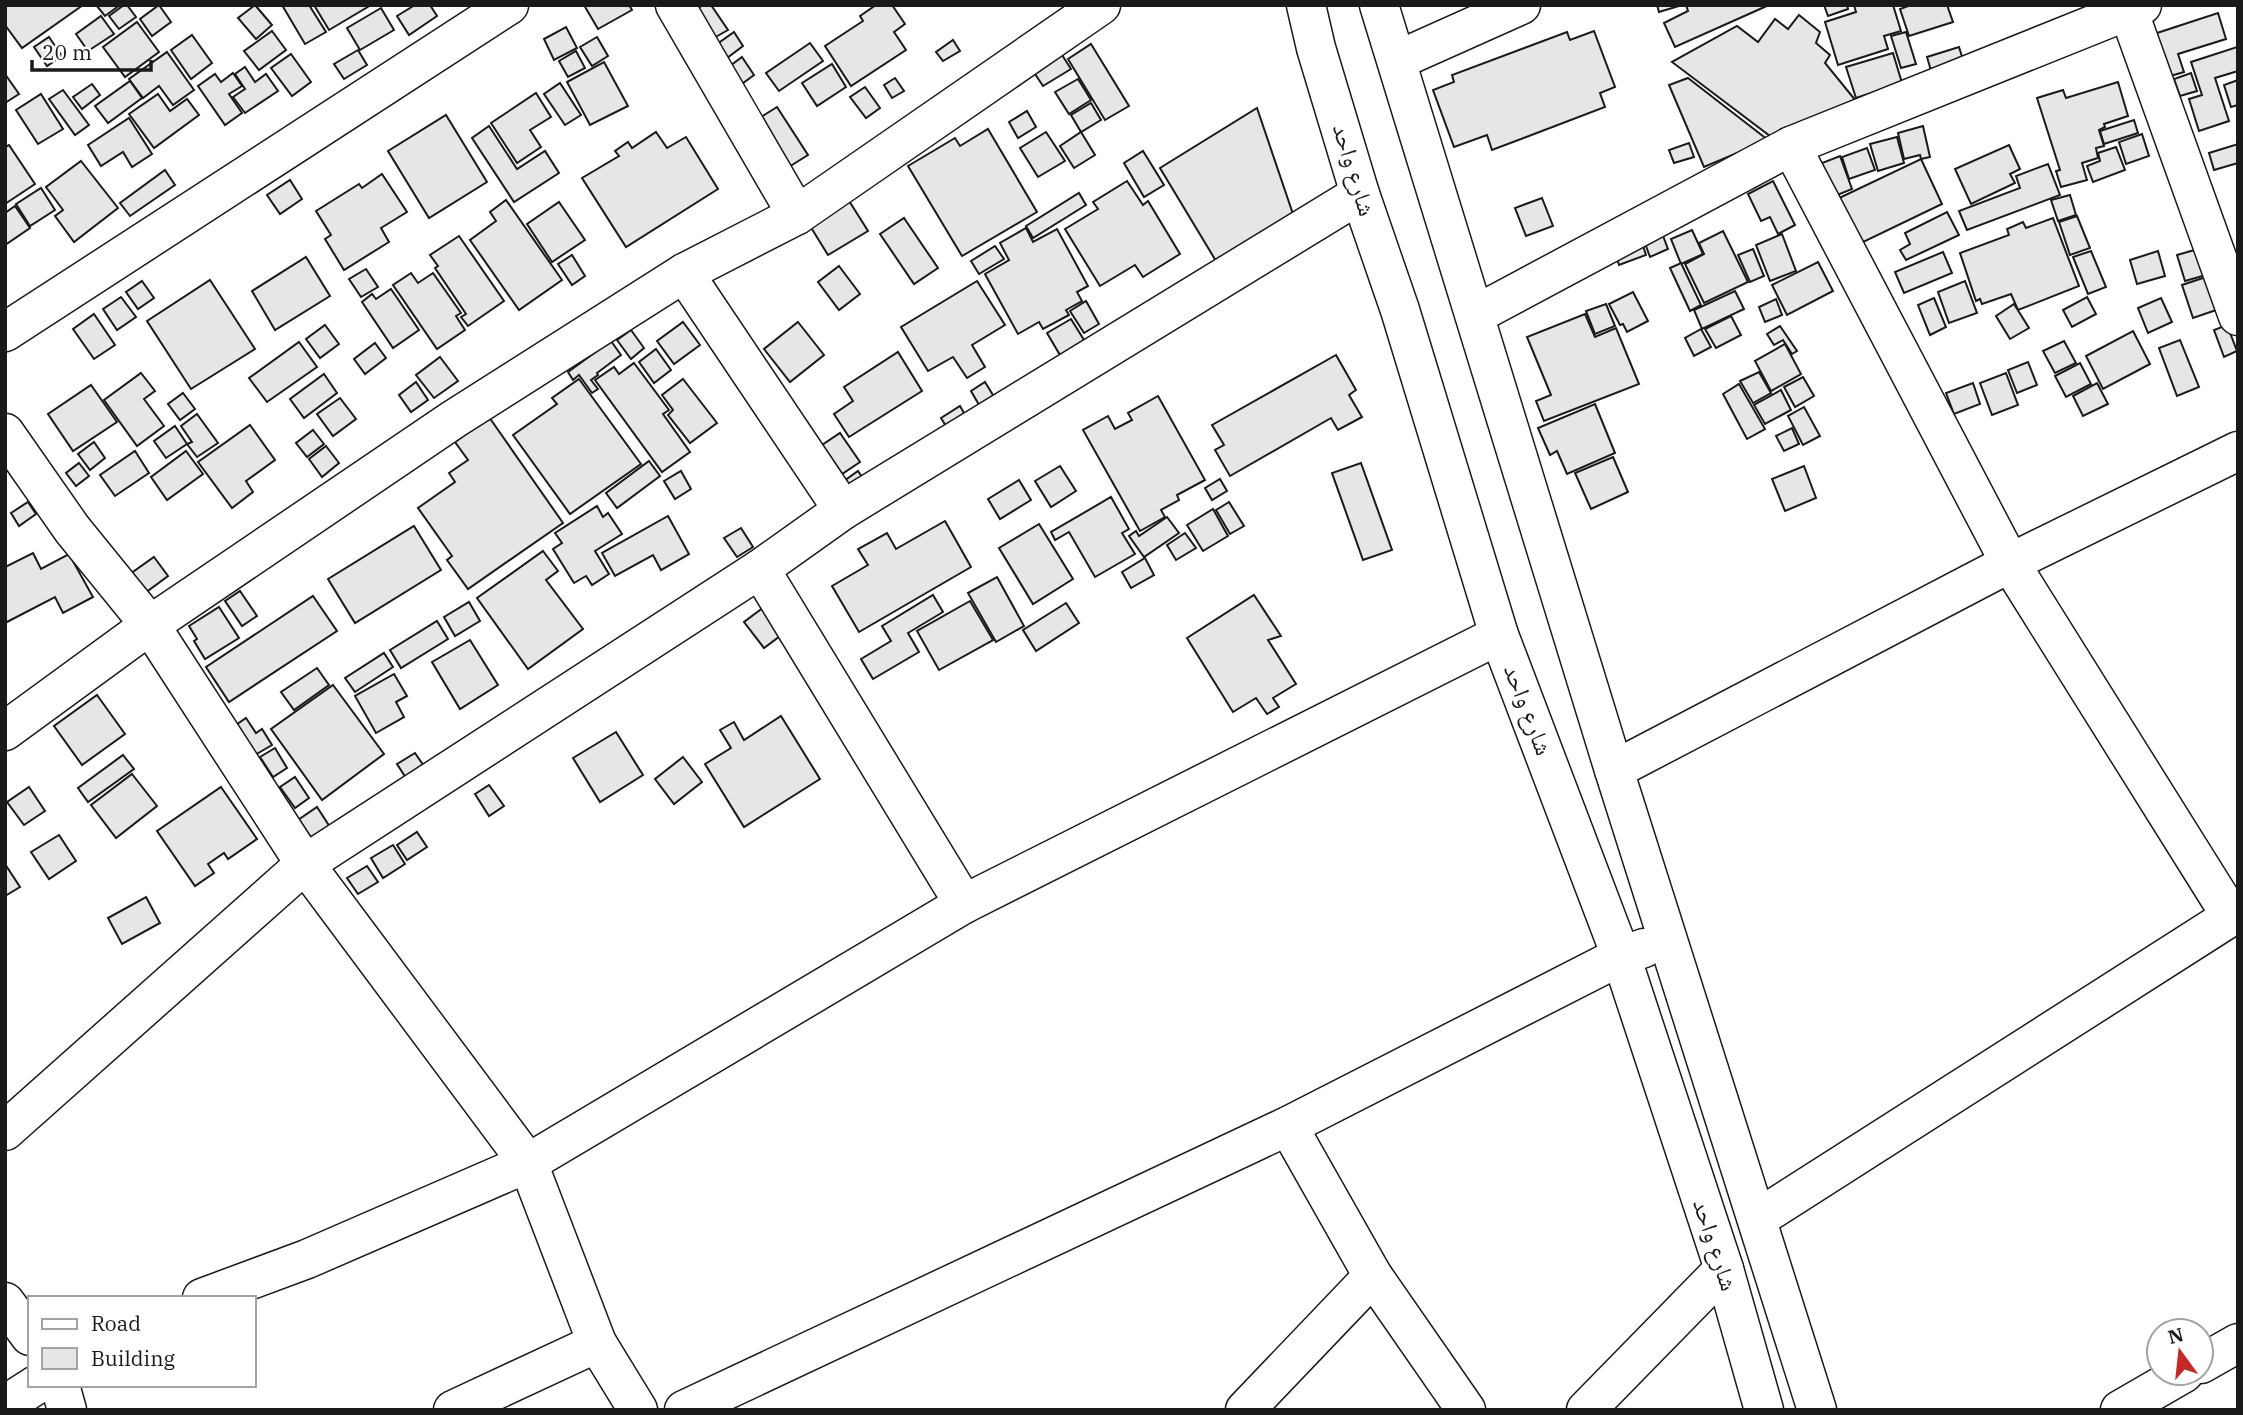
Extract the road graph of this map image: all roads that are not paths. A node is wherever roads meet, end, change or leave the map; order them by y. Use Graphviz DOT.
graph roads {
  1 [pos="509,5"];
  2 [pos="675,5"];
  3 [pos="1101,5"];
  4 [pos="1306,5"];
  5 [pos="1379,5"];
  6 [pos="1521,5"];
  7 [pos="2135,8"];
  8 [pos="1398,60"];
  9 [pos="1791,146"];
  10 [pos="1360,194"];
  11 [pos="797,215"];
  12 [pos="684,273"];
  13 [pos="1475,315"];
  14 [pos="2238,316"];
  15 [pos="5,332"];
  16 [pos="5,433"];
  17 [pos="2238,451"];
  18 [pos="843,510"];
  19 [pos="2010,563"];
  20 [pos="760,569"];
  21 [pos="150,625"];
  22 [pos="1499,635"];
  23 [pos="5,731"];
  24 [pos="1614,770"];
  25 [pos="305,864"];
  26 [pos="964,904"];
  27 [pos="2234,914"];
  28 [pos="1669,939"];
  29 [pos="1621,956"];
  30 [pos="1288,1126"];
  31 [pos="5,1131"];
  32 [pos="528,1163"];
  33 [pos="1757,1219"];
  34 [pos="1724,1269"];
  35 [pos="1373,1276"];
  36 [pos="207,1296"];
  37 [pos="5,1302"];
  38 [pos="28,1333"];
  39 [pos="597,1343"];
  40 [pos="2238,1343"];
  41 [pos="2215,1356"];
  42 [pos="33,1387"];
  43 [pos="61,1387"];
  44 [pos="2160,1387"];
  45 [pos="5,1405"];
  46 [pos="67,1410"];
  47 [pos="453,1410"];
  48 [pos="638,1410"];
  49 [pos="684,1410"];
  50 [pos="1244,1410"];
  51 [pos="1466,1410"];
  52 [pos="1586,1410"];
  53 [pos="1764,1410"];
  54 [pos="1817,1410"];
  55 [pos="2120,1410"];
  1 -- 15 [label="street"];
  2 -- 11 [label="street"];
  3 -- 11 [label="street"];
  4 -- 10 [label="street, شارع واحد"];
  5 -- 8 [label="street, شارع واحد"];
  6 -- 8 [label="street"];
  7 -- 9 [label="street"];
  7 -- 14 [label="street"];
  8 -- 13 [label="street, شارع واحد"];
  9 -- 13 [label="street"];
  9 -- 19 [label="street"];
  10 -- 18 [label="street"];
  10 -- 22 [label="street, شارع واحد"];
  11 -- 12 [label="street"];
  12 -- 18 [label="street"];
  12 -- 21 [label="street"];
  13 -- 24 [label="street, شارع واحد"];
  16 -- 21 [label="street"];
  17 -- 19 [label="street"];
  18 -- 20 [label="street"];
  19 -- 24 [label="street"];
  19 -- 27 [label="street"];
  20 -- 25 [label="street"];
  20 -- 26 [label="street"];
  21 -- 23 [label="street"];
  21 -- 25 [label="street"];
  22 -- 26 [label="street"];
  22 -- 29 [label="street, شارع واحد"];
  24 -- 28 [label="street, شارع واحد"];
  25 -- 31 [label="street"];
  25 -- 32 [label="street"];
  26 -- 32 [label="street"];
  27 -- 33 [label="street"];
  28 -- 29 [label="street"];
  28 -- 33 [label="street, شارع واحد"];
  29 -- 30 [label="street"];
  29 -- 34 [label="street, شارع واحد"];
  30 -- 35 [label="street"];
  30 -- 49 [label="street"];
  32 -- 36 [label="street"];
  32 -- 39 [label="street"];
  33 -- 54 [label="street, شارع واحد"];
  34 -- 52 [label="street"];
  34 -- 53 [label="street, شارع واحد"];
  35 -- 50 [label="street"];
  35 -- 51 [label="street"];
  37 -- 38 [label="street"];
  39 -- 47 [label="street"];
  39 -- 48 [label="street"];
  40 -- 41 [label="street"];
  42 -- 45 [label="street"];
  43 -- 46 [label="street"];
  44 -- 55 [label="street"];
}
